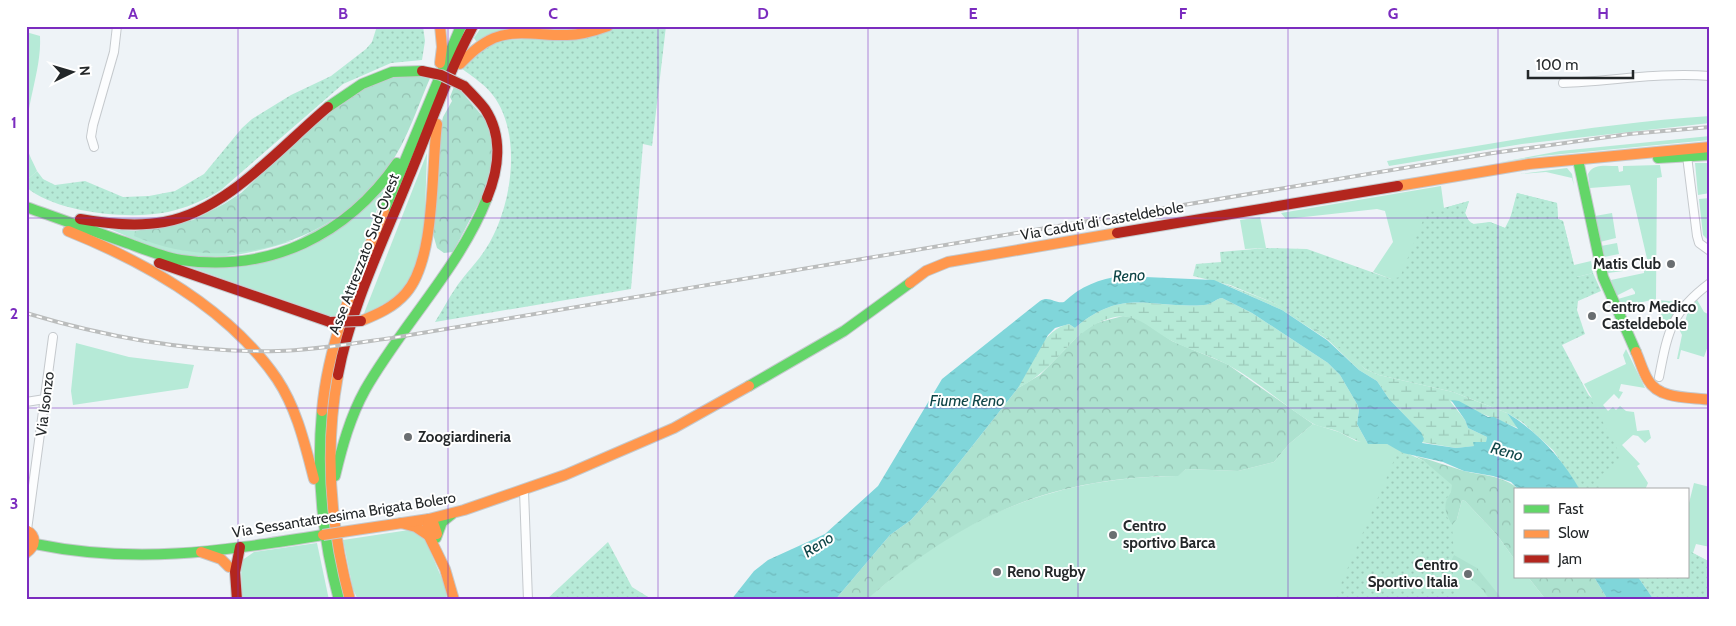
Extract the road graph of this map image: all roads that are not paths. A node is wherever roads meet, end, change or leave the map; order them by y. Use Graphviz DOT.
graph roads {
  1 [pos="117,26"];
  2 [pos="440,26"];
  3 [pos="461,26"];
  4 [pos="473,26"];
  5 [pos="557,26"];
  6 [pos="587,26"];
  7 [pos="608,26"];
  8 [pos="450,76"];
  9 [pos="1710,76"];
  10 [pos="436,83"];
  11 [pos="1563,83"];
  12 [pos="440,100"];
  13 [pos="420,121"];
  14 [pos="94,147"];
  15 [pos="1710,147"];
  16 [pos="1710,155"];
  17 [pos="1687,156"];
  18 [pos="1607,158"];
  19 [pos="1578,160"];
  20 [pos="26,206"];
  21 [pos="26,217"];
  22 [pos="108,248"];
  23 [pos="1710,251"];
  24 [pos="1710,283"];
  25 [pos="53,337"];
  26 [pos="1659,377"];
  27 [pos="45,399"];
  28 [pos="1710,400"];
  29 [pos="26,402"];
  30 [pos="674,428"];
  31 [pos="524,491"];
  32 [pos="331,496"];
  33 [pos="321,506"];
  34 [pos="452,514"];
  35 [pos="429,519"];
  36 [pos="401,523"];
  37 [pos="26,530"];
  38 [pos="432,534"];
  39 [pos="35,544"];
  40 [pos="237,548"];
  41 [pos="201,552"];
  42 [pos="26,553"];
  43 [pos="229,566"];
  44 [pos="332,577"];
  45 [pos="234,581"];
  46 [pos="237,600"];
  47 [pos="332,600"];
  48 [pos="339,600"];
  49 [pos="350,600"];
  50 [pos="454,600"];
  51 [pos="528,600"];
  1 -- 14 [label="street"];
  2 -- 10 [label="main road"];
  3 -- 10 [label="main road"];
  4 -- 8 [label="main road"];
  5 -- 6 [label="main road"];
  7 -- 8 [label="main road"];
  8 -- 12 [label="main road"];
  9 -- 11 [label="street"];
  10 -- 13 [label="main road"];
  12 -- 22 [label="main road, bridge"];
  12 -- 32 [label="main road, Asse Attrezzato Sud-Ovest"];
  13 -- 20 [label="main road"];
  13 -- 33 [label="main road, Asse Attrezzato Sud-Ovest"];
  15 -- 18 [label="main road"];
  16 -- 17 [label="main road"];
  17 -- 18 [label="main road"];
  17 -- 23 [label="street"];
  18 -- 19 [label="main road, Via Caduti di Casteldebole"];
  19 -- 28 [label="main road"];
  19 -- 30 [label="main road, Via Caduti di Casteldebole"];
  20 -- 32 [label="main road, bridge"];
  21 -- 22 [label="main road"];
  22 -- 33 [label="main road"];
  24 -- 26 [label="street"];
  25 -- 27 [label="street, Via Isonzo"];
  27 -- 29 [label="street"];
  27 -- 37 [label="street, Via Isonzo"];
  30 -- 31 [label="main road, Via Sessantatreesima Brigata Bolero"];
  31 -- 34 [label="main road, Via Sessantatreesima Brigata Bolero"];
  31 -- 51 [label="street"];
  32 -- 49 [label="main road, Asse Attrezzato Sud-Ovest"];
  33 -- 44 [label="main road, Asse Attrezzato Sud-Ovest"];
  34 -- 35 [label="main road, Via Sessantatreesima Brigata Bolero"];
  34 -- 38 [label="main road"];
  35 -- 36 [label="main road, Via Sessantatreesima Brigata Bolero"];
  35 -- 38 [label="main road"];
  36 -- 38 [label="main road"];
  36 -- 40 [label="main road, Via Sessantatreesima Brigata Bolero, bridge"];
  37 -- 39 [label="main road"];
  38 -- 50 [label="main road"];
  39 -- 41 [label="main road, Via Sessantatreesima Brigata Bolero"];
  39 -- 42 [label="main road"];
  40 -- 41 [label="main road, Via Sessantatreesima Brigata Bolero"];
  40 -- 43 [label="main road"];
  40 -- 45 [label="main road"];
  41 -- 43 [label="main road"];
  43 -- 45 [label="main road"];
  44 -- 47 [label="main road"];
  44 -- 48 [label="main road, Asse Attrezzato Sud-Ovest"];
  45 -- 46 [label="main road"];
}
